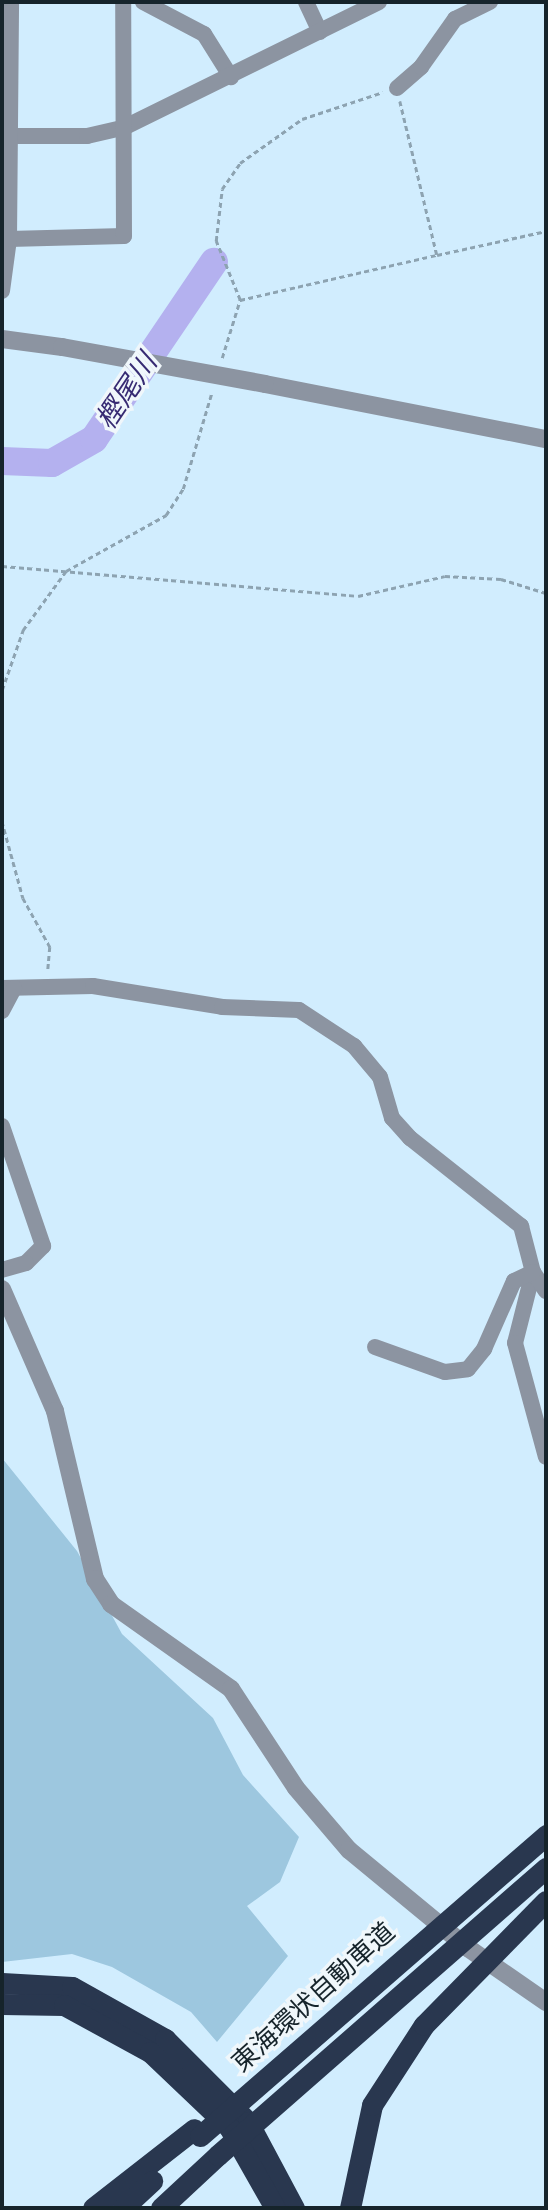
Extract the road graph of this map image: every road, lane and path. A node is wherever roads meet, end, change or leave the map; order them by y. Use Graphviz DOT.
graph roads {
  1 [pos="11,2"];
  2 [pos="123,2"];
  3 [pos="144,2"];
  4 [pos="306,2"];
  5 [pos="379,2"];
  6 [pos="490,2"];
  7 [pos="320,32"];
  8 [pos="231,77"];
  9 [pos="397,88"];
  10 [pos="125,127"];
  11 [pos="6,137"];
  12 [pos="546,231"];
  13 [pos="9,239"];
  14 [pos="437,255"];
  15 [pos="2,291"];
  16 [pos="240,300"];
  17 [pos="2,339"];
  18 [pos="221,363"];
  19 [pos="214,388"];
  20 [pos="546,439"];
  21 [pos="2,566"];
  22 [pos="66,571"];
  23 [pos="546,593"];
  24 [pos="4,678"];
  25 [pos="2,690"];
  26 [pos="2,821"];
  27 [pos="8,988"];
  28 [pos="46,988"];
  29 [pos="2,1011"];
  30 [pos="2,1126"];
  31 [pos="2,1270"];
  32 [pos="533,1272"];
  33 [pos="2,1289"];
  34 [pos="546,1291"];
  35 [pos="375,1347"];
  36 [pos="546,1457"];
  37 [pos="546,1835"];
  38 [pos="546,1868"];
  39 [pos="546,1901"];
  40 [pos="2,1983"];
  41 [pos="546,2001"];
  42 [pos="2,2004"];
  43 [pos="197,2132"];
  44 [pos="93,2208"];
  45 [pos="123,2208"];
  46 [pos="162,2208"];
  47 [pos="275,2208"];
  48 [pos="294,2208"];
  49 [pos="350,2208"];
  1 -- 11 [label="street"];
  2 -- 10 [label="street"];
  3 -- 8 [label="street"];
  4 -- 7 [label="street"];
  5 -- 7 [label="street"];
  6 -- 9 [label="street"];
  7 -- 8 [label="street"];
  8 -- 10 [label="street"];
  9 -- 14 [label="path"];
  9 -- 16 [label="path"];
  10 -- 11 [label="street"];
  10 -- 13 [label="street"];
  11 -- 13 [label="street"];
  12 -- 14 [label="path"];
  13 -- 15 [label="street"];
  14 -- 16 [label="path"];
  16 -- 18 [label="path"];
  17 -- 20 [label="street, bridge"];
  19 -- 22 [label="path"];
  21 -- 22 [label="path"];
  22 -- 23 [label="path"];
  22 -- 24 [label="path"];
  24 -- 25 [label="path"];
  26 -- 28 [label="path"];
  27 -- 28 [label="street"];
  27 -- 29 [label="street"];
  28 -- 32 [label="street"];
  30 -- 31 [label="street"];
  32 -- 34 [label="street"];
  32 -- 35 [label="street"];
  32 -- 36 [label="street"];
  33 -- 41 [label="street"];
  37 -- 43 [label="highway, 東海環状自動車道, bridge"];
  38 -- 46 [label="highway, 東海環状自動車道, bridge"];
  39 -- 49 [label="highway, bridge"];
  40 -- 48 [label="highway"];
  42 -- 47 [label="highway"];
  43 -- 44 [label="highway"];
  43 -- 45 [label="highway, 東海環状自動車道"];
}
